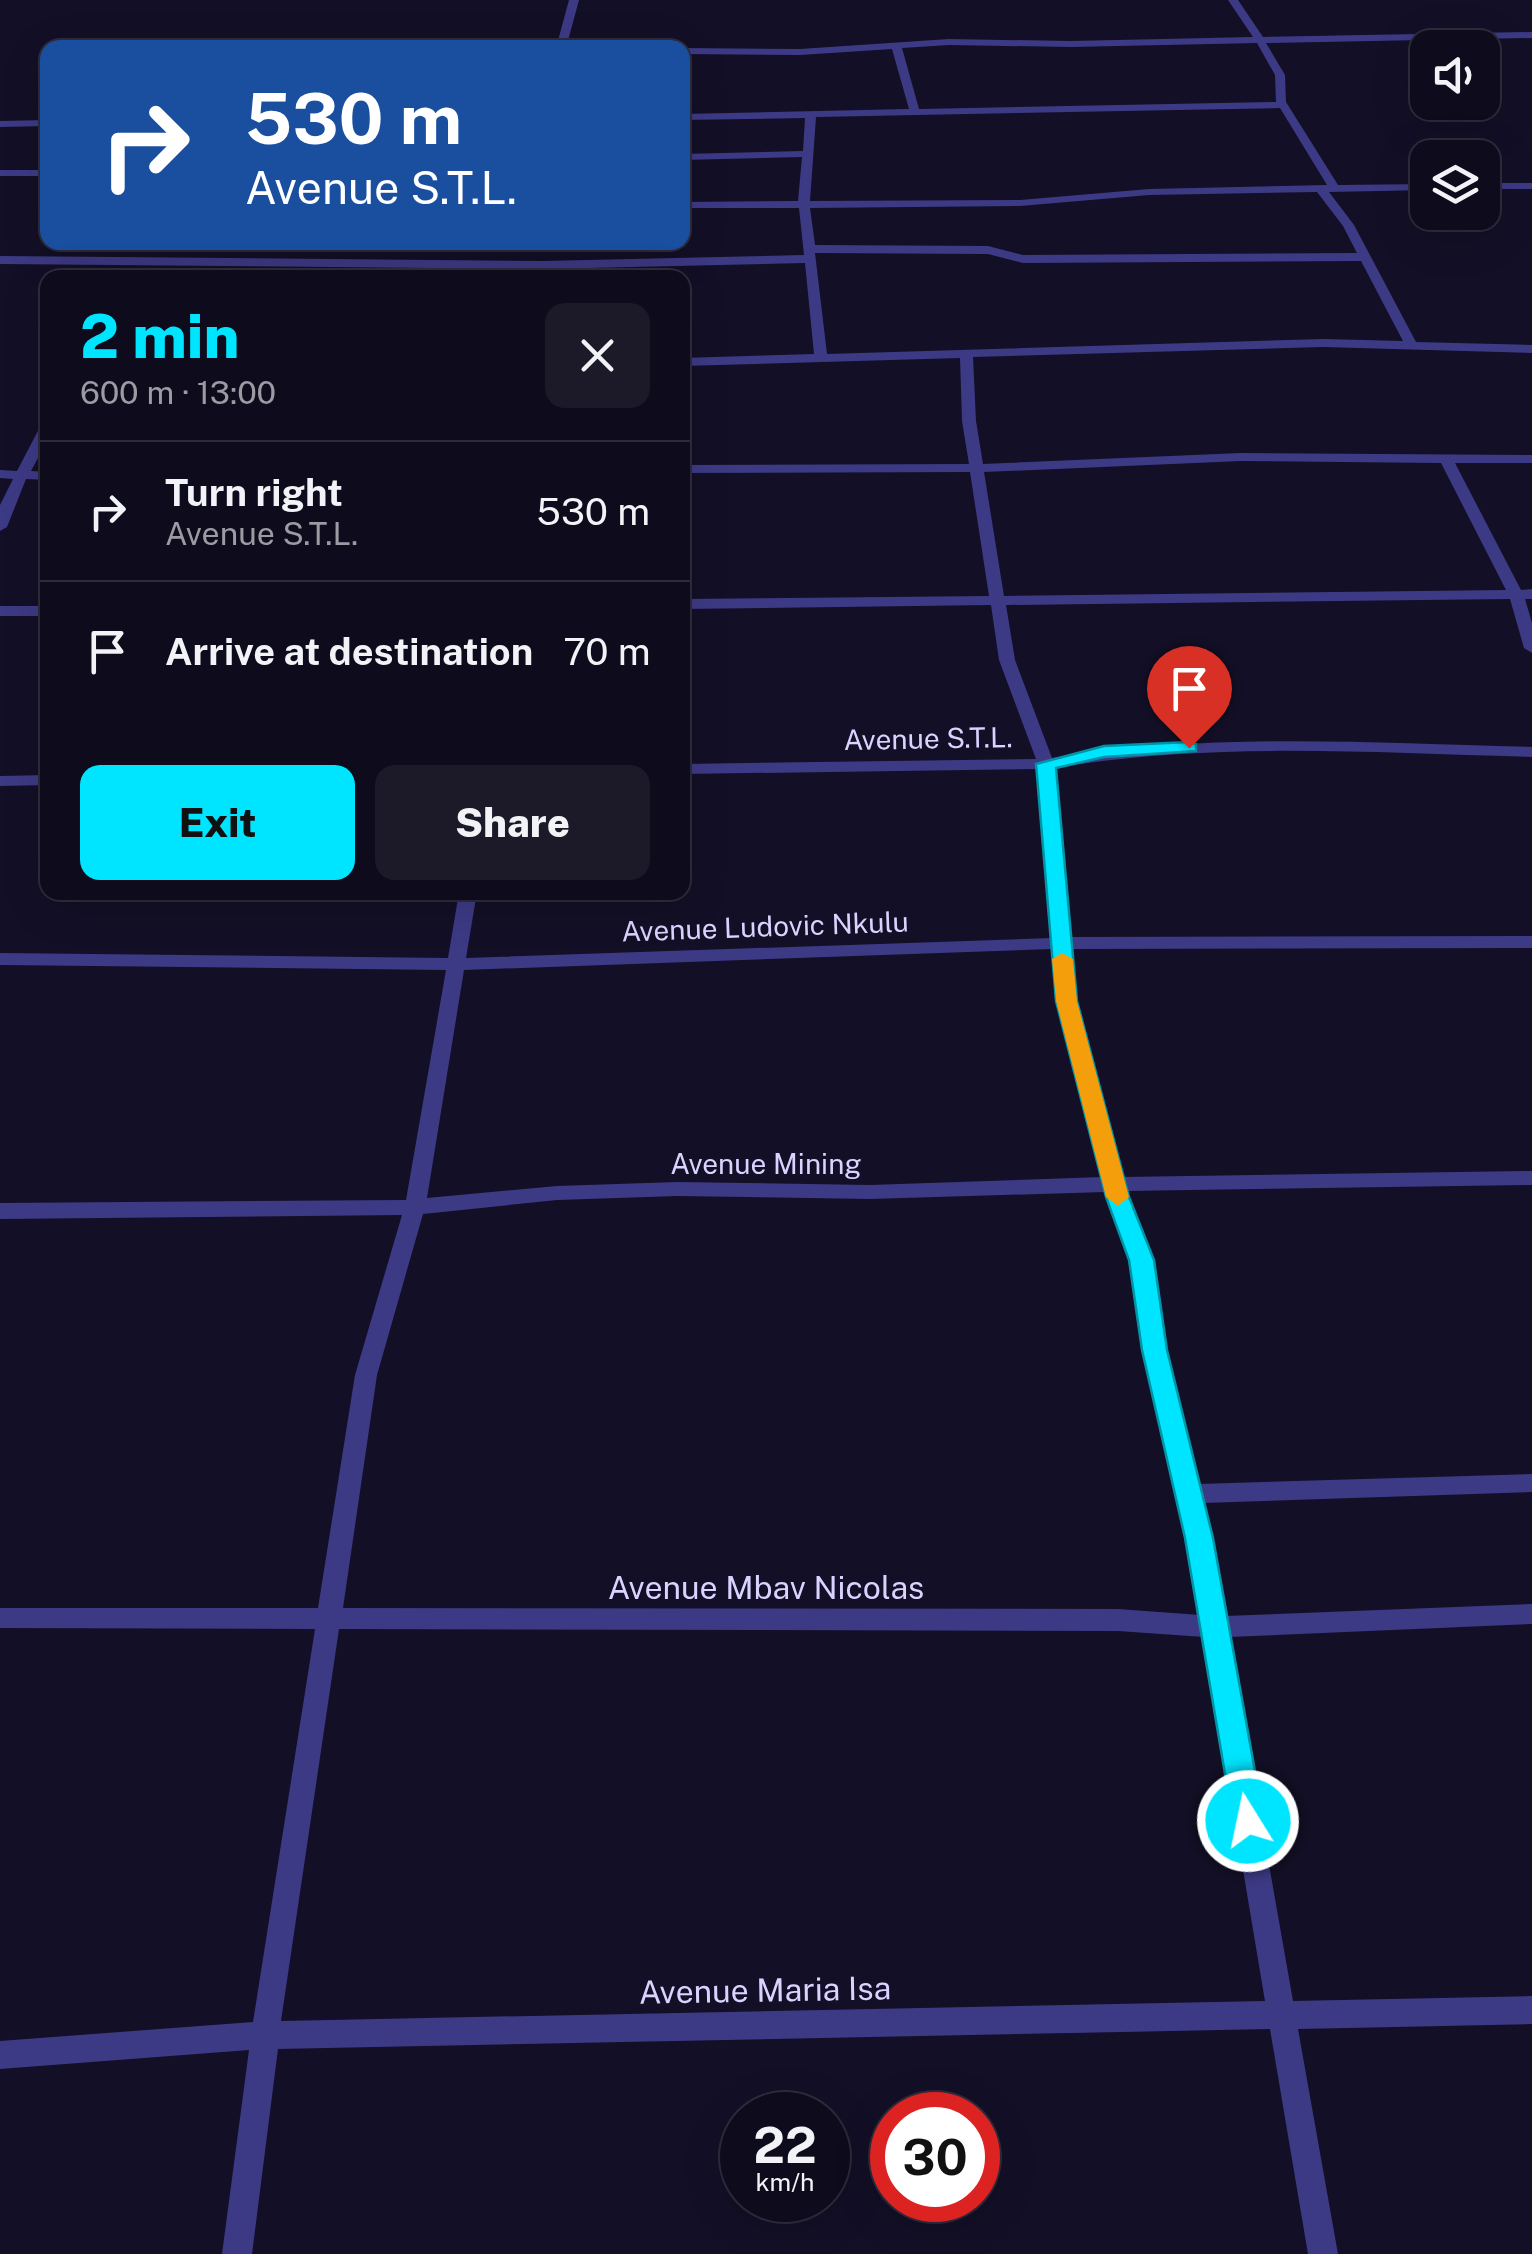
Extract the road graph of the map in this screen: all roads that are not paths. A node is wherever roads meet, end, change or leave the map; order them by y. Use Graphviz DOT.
graph roads {
  1 [pos="574,0"];
  2 [pos="1232,0"];
  3 [pos="1532,35"];
  4 [pos="1258,39"];
  5 [pos="563,40"];
  6 [pos="896,44"];
  7 [pos="690,50"];
  8 [pos="1282,105"];
  9 [pos="914,109"];
  10 [pos="812,113"];
  11 [pos="690,117"];
  12 [pos="40,123"];
  13 [pos="0,124"];
  14 [pos="808,154"];
  15 [pos="690,157"];
  16 [pos="0,173"];
  17 [pos="40,174"];
  18 [pos="1500,186"];
  19 [pos="1532,186"];
  20 [pos="1410,188"];
  21 [pos="1329,191"];
  22 [pos="804,202"];
  23 [pos="690,205"];
  24 [pos="77,250"];
  25 [pos="807,254"];
  26 [pos="1366,258"];
  27 [pos="0,260"];
  28 [pos="71,260"];
  29 [pos="499,270"];
  30 [pos="558,270"];
  31 [pos="1410,344"];
  32 [pos="1532,349"];
  33 [pos="966,352"];
  34 [pos="821,358"];
  35 [pos="690,362"];
  36 [pos="40,440"];
  37 [pos="1446,459"];
  38 [pos="1532,459"];
  39 [pos="976,468"];
  40 [pos="690,469"];
  41 [pos="0,474"];
  42 [pos="22,474"];
  43 [pos="40,475"];
  44 [pos="0,527"];
  45 [pos="1524,594"];
  46 [pos="998,600"];
  47 [pos="690,604"];
  48 [pos="0,611"];
  49 [pos="40,611"];
  50 [pos="1532,648"];
  51 [pos="1532,752"];
  52 [pos="1046,764"];
  53 [pos="690,769"];
  54 [pos="40,780"];
  55 [pos="0,781"];
  56 [pos="467,900"];
  57 [pos="1532,942"];
  58 [pos="1061,944"];
  59 [pos="0,960"];
  60 [pos="459,964"];
  61 [pos="1532,1178"];
  62 [pos="1114,1184"];
  63 [pos="415,1207"];
  64 [pos="0,1212"];
  65 [pos="1532,1483"];
  66 [pos="1189,1494"];
  67 [pos="1532,1614"];
  68 [pos="329,1616"];
  69 [pos="0,1618"];
  70 [pos="1214,1627"];
  71 [pos="1532,2010"];
  72 [pos="1282,2015"];
  73 [pos="265,2035"];
  74 [pos="0,2055"];
  75 [pos="237,2254"];
  76 [pos="1323,2254"];
  1 -- 5 [label="street"];
  2 -- 4 [label="street"];
  3 -- 4 [label="street"];
  4 -- 6 [label="street"];
  4 -- 8 [label="street"];
  6 -- 7 [label="street"];
  6 -- 9 [label="street"];
  8 -- 9 [label="street"];
  8 -- 21 [label="street"];
  9 -- 10 [label="street"];
  10 -- 11 [label="street"];
  10 -- 14 [label="street"];
  12 -- 13 [label="street"];
  14 -- 15 [label="street"];
  14 -- 22 [label="street"];
  16 -- 17 [label="street"];
  18 -- 19 [label="street"];
  20 -- 21 [label="street"];
  21 -- 22 [label="street"];
  21 -- 26 [label="street"];
  22 -- 23 [label="street"];
  22 -- 25 [label="street"];
  24 -- 28 [label="street"];
  25 -- 26 [label="street"];
  25 -- 30 [label="street"];
  25 -- 34 [label="street"];
  26 -- 31 [label="street"];
  27 -- 28 [label="street"];
  28 -- 29 [label="street"];
  31 -- 32 [label="street"];
  31 -- 33 [label="street"];
  33 -- 34 [label="street"];
  33 -- 39 [label="street"];
  34 -- 35 [label="street"];
  36 -- 42 [label="street"];
  37 -- 38 [label="street"];
  37 -- 39 [label="street"];
  37 -- 45 [label="street"];
  39 -- 40 [label="street"];
  39 -- 46 [label="street"];
  41 -- 42 [label="street"];
  42 -- 43 [label="street"];
  42 -- 44 [label="street"];
  45 -- 46 [label="street"];
  45 -- 50 [label="street"];
  46 -- 47 [label="street"];
  46 -- 52 [label="street"];
  48 -- 49 [label="street"];
  51 -- 52 [label="street, Avenue S.T.L."];
  52 -- 53 [label="street, Avenue S.T.L."];
  52 -- 58 [label="street"];
  54 -- 55 [label="street"];
  56 -- 60 [label="street"];
  57 -- 58 [label="street, Avenue Ludovic Nkulu"];
  58 -- 60 [label="street, Avenue Ludovic Nkulu"];
  58 -- 62 [label="street"];
  59 -- 60 [label="street, Avenue Ludovic Nkulu"];
  60 -- 63 [label="street"];
  61 -- 62 [label="street, Avenue Mining"];
  62 -- 63 [label="street, Avenue Mining"];
  62 -- 66 [label="street"];
  63 -- 64 [label="street, Avenue Mining"];
  63 -- 68 [label="street"];
  65 -- 66 [label="street"];
  66 -- 70 [label="street"];
  67 -- 70 [label="street, Avenue Mbav Nicolas"];
  68 -- 69 [label="street, Avenue Mbav Nicolas"];
  68 -- 70 [label="street, Avenue Mbav Nicolas"];
  68 -- 73 [label="street"];
  70 -- 72 [label="street"];
  71 -- 72 [label="street, Avenue Maria Isa"];
  72 -- 73 [label="street, Avenue Maria Isa"];
  72 -- 76 [label="street"];
  73 -- 74 [label="street, Avenue Maria Isa"];
  73 -- 75 [label="street"];
}
